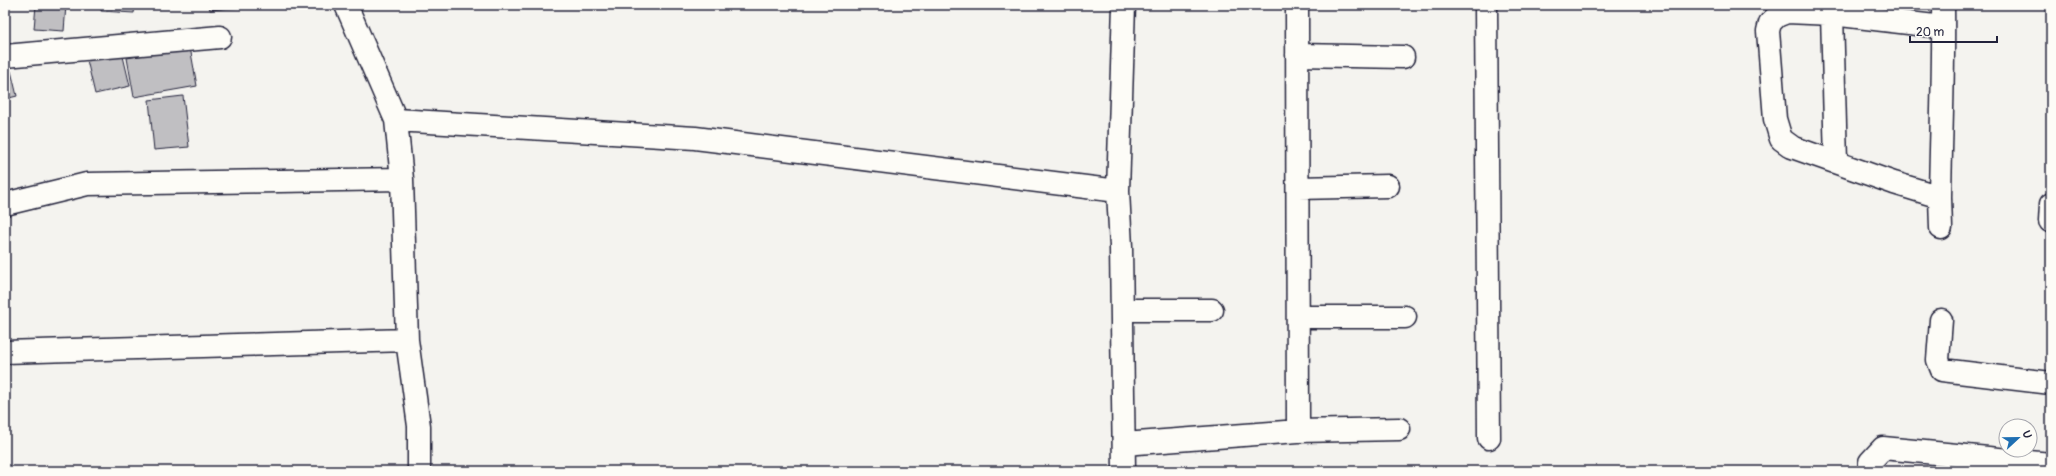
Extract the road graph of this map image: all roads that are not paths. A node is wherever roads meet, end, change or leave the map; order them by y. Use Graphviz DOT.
graph roads {
  1 [pos="346,5"];
  2 [pos="1124,5"];
  3 [pos="1297,5"];
  4 [pos="1486,5"];
  5 [pos="1943,5"];
  6 [pos="1832,14"];
  7 [pos="1943,27"];
  8 [pos="220,37"];
  9 [pos="1297,55"];
  10 [pos="5,56"];
  11 [pos="1403,57"];
  12 [pos="396,120"];
  13 [pos="1836,162"];
  14 [pos="402,179"];
  15 [pos="1388,186"];
  16 [pos="1298,188"];
  17 [pos="1118,191"];
  18 [pos="1940,197"];
  19 [pos="5,204"];
  20 [pos="1941,228"];
  21 [pos="1122,310"];
  22 [pos="1212,310"];
  23 [pos="1298,317"];
  24 [pos="1405,317"];
  25 [pos="1941,320"];
  26 [pos="407,340"];
  27 [pos="5,352"];
  28 [pos="2051,383"];
  29 [pos="1399,429"];
  30 [pos="1298,431"];
  31 [pos="1489,438"];
  32 [pos="1124,444"];
  33 [pos="1985,464"];
  34 [pos="2051,464"];
  35 [pos="419,471"];
  36 [pos="1124,471"];
  37 [pos="1870,471"];
  1 -- 12 [label="street"];
  2 -- 17 [label="street"];
  3 -- 9 [label="street"];
  4 -- 31 [label="street"];
  5 -- 7 [label="street"];
  6 -- 7 [label="street"];
  6 -- 13 [label="street"];
  6 -- 13 [label="street"];
  7 -- 18 [label="street"];
  8 -- 10 [label="street"];
  9 -- 11 [label="street"];
  9 -- 16 [label="street"];
  12 -- 14 [label="street"];
  12 -- 17 [label="street"];
  13 -- 18 [label="street"];
  14 -- 19 [label="street"];
  14 -- 26 [label="street"];
  15 -- 16 [label="street"];
  16 -- 23 [label="street"];
  17 -- 21 [label="street"];
  18 -- 20 [label="street"];
  21 -- 22 [label="street"];
  21 -- 32 [label="street"];
  23 -- 24 [label="street"];
  23 -- 30 [label="street"];
  25 -- 28 [label="street"];
  26 -- 27 [label="street"];
  26 -- 35 [label="street"];
  29 -- 30 [label="street"];
  30 -- 32 [label="street"];
  32 -- 36 [label="street"];
  33 -- 34 [label="street"];
  33 -- 37 [label="street"];
}
